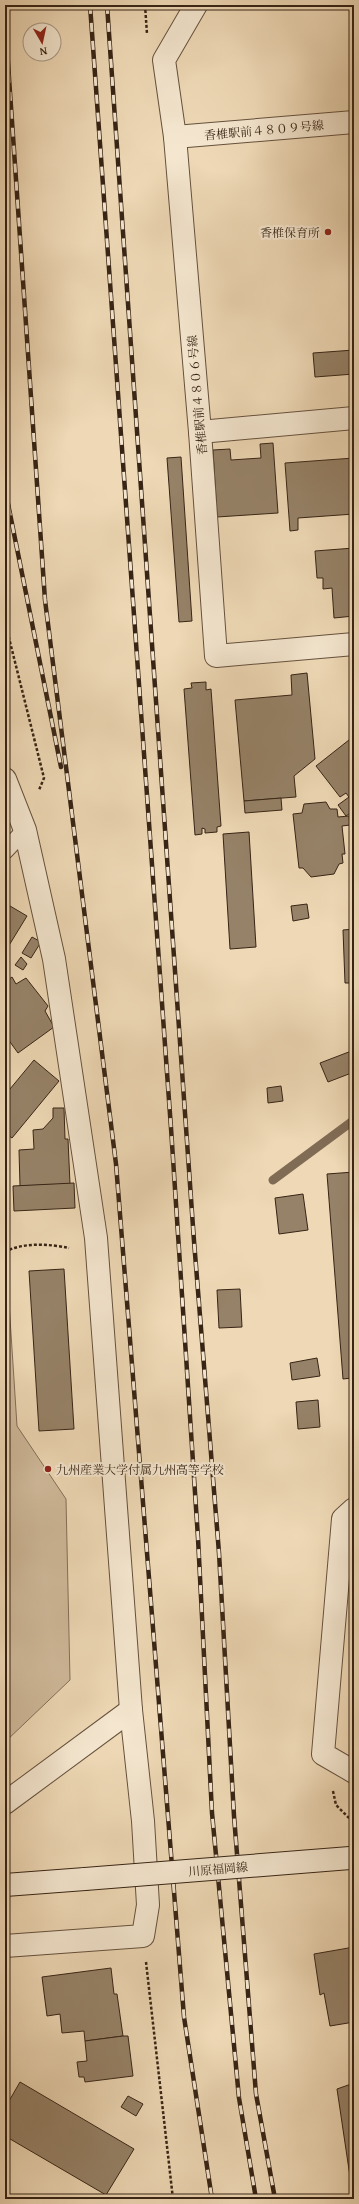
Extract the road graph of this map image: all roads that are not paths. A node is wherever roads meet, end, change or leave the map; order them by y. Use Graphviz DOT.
graph roads {
  1 [pos="196,5"];
  2 [pos="354,122"];
  3 [pos="175,137"];
  4 [pos="354,418"];
  5 [pos="200,432"];
  6 [pos="354,644"];
  7 [pos="5,779"];
  8 [pos="24,830"];
  9 [pos="5,851"];
  10 [pos="354,1509"];
  11 [pos="131,1710"];
  12 [pos="354,1772"];
  13 [pos="5,1803"];
  14 [pos="352,1858"];
  15 [pos="5,1885"];
  16 [pos="5,1946"];
  1 -- 3 [label="street, 香椎駅前４８０６号線"];
  2 -- 3 [label="street, 香椎駅前４８０９号線"];
  3 -- 5 [label="street, 香椎駅前４８０６号線"];
  4 -- 5 [label="street"];
  5 -- 6 [label="street, 香椎駅前４８０６号線"];
  7 -- 8 [label="street"];
  8 -- 9 [label="lane"];
  8 -- 11 [label="street"];
  10 -- 12 [label="street"];
  11 -- 13 [label="street"];
  11 -- 16 [label="street"];
  14 -- 15 [label="street, 川原福岡線, bridge"];
}
